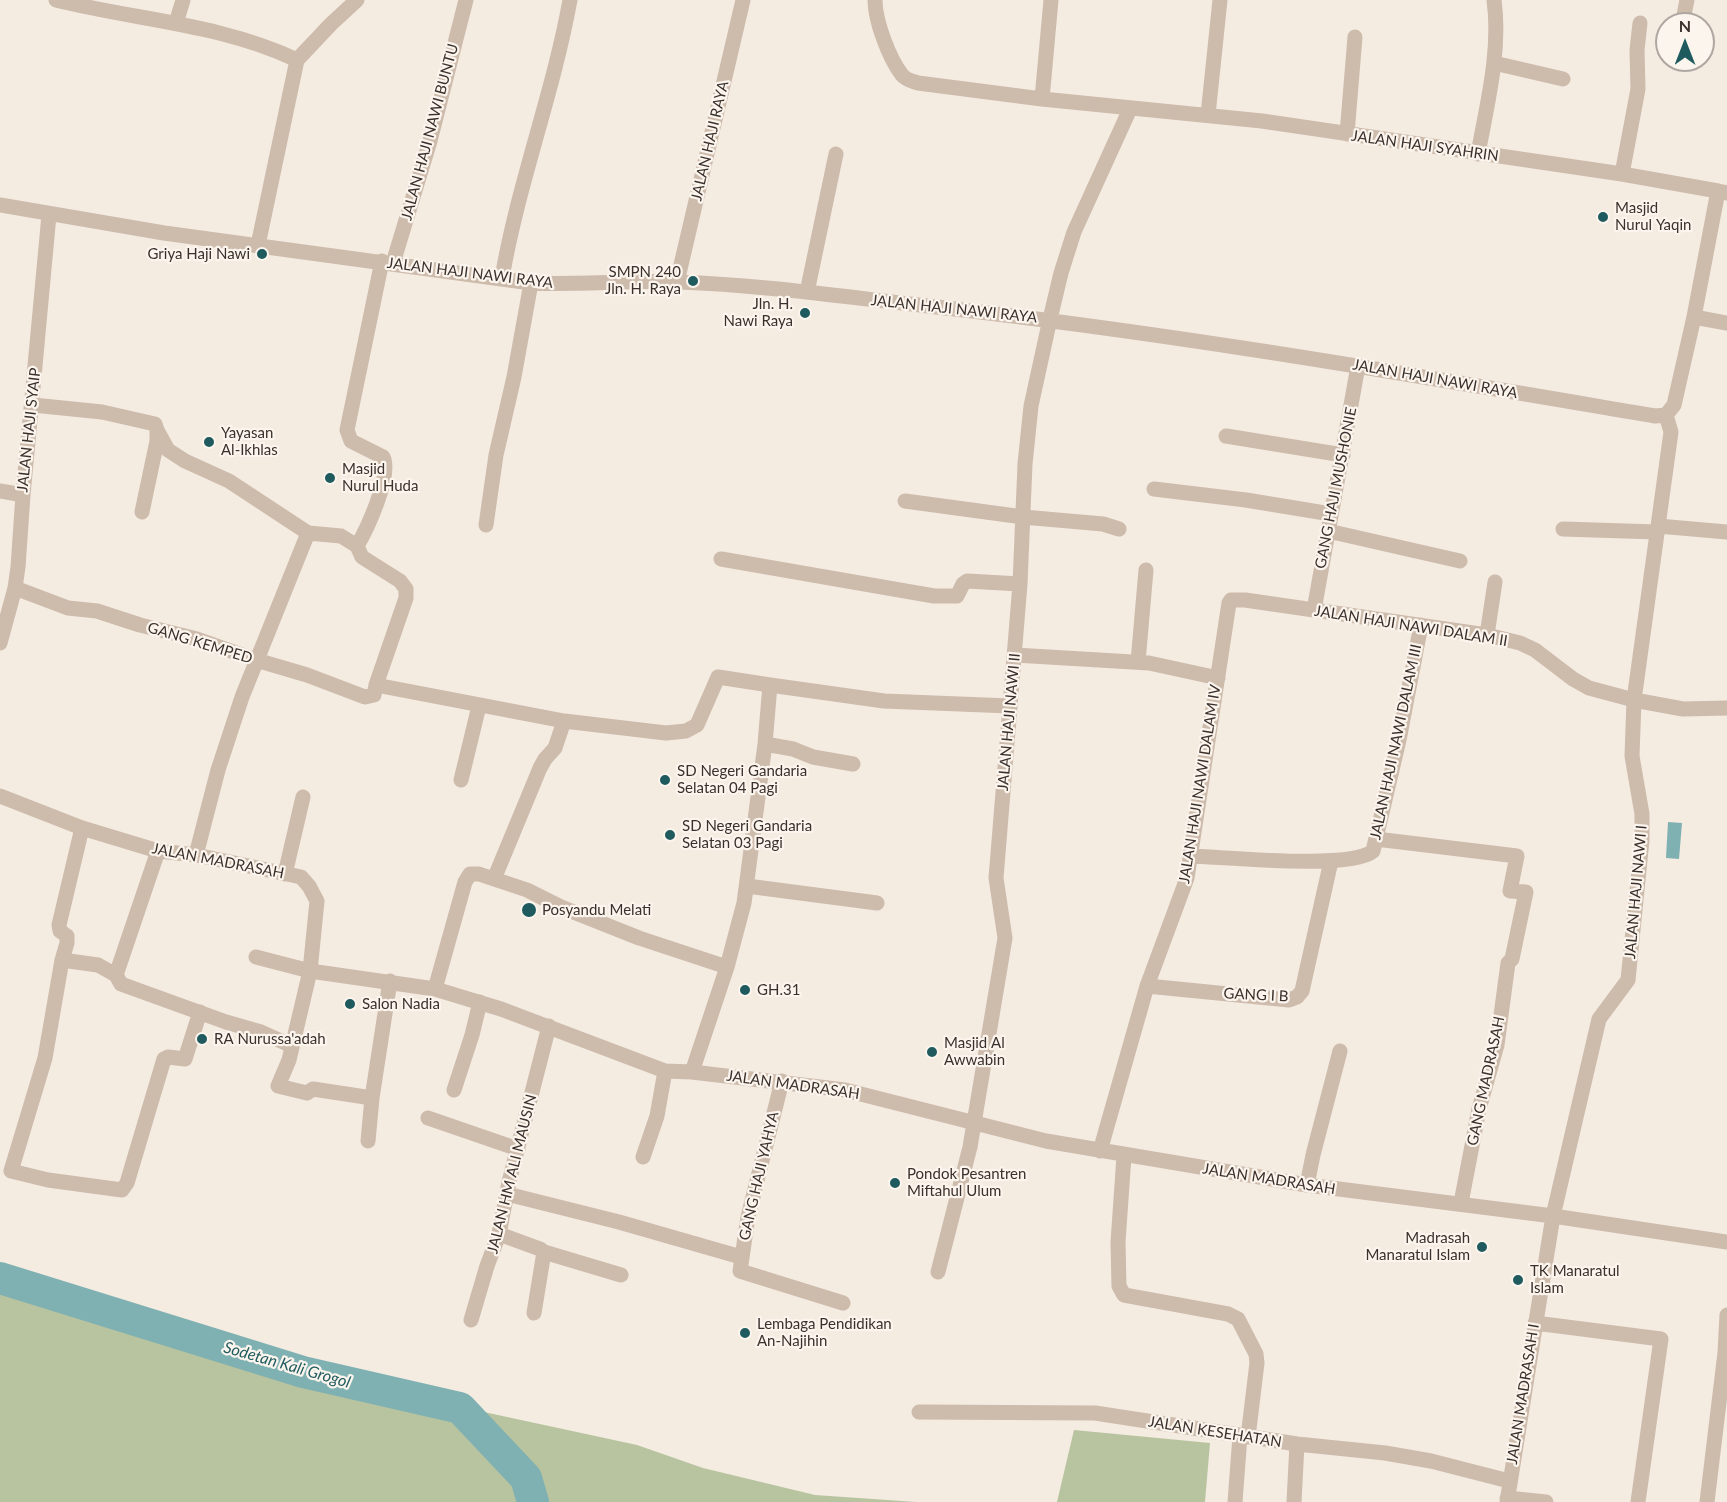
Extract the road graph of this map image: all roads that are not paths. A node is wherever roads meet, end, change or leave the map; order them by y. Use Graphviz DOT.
graph roads {
  1 [pos="56,0"];
  2 [pos="183,0"];
  3 [pos="357,0"];
  4 [pos="466,0"];
  5 [pos="570,0"];
  6 [pos="743,0"];
  7 [pos="875,0"];
  8 [pos="1051,0"];
  9 [pos="1220,0"];
  10 [pos="1494,0"];
  11 [pos="176,23"];
  12 [pos="1640,23"];
  13 [pos="1355,37"];
  14 [pos="297,60"];
  15 [pos="1494,63"];
  16 [pos="1563,79"];
  17 [pos="1042,99"];
  18 [pos="1130,109"];
  19 [pos="1208,115"];
  20 [pos="1347,134"];
  21 [pos="836,154"];
  22 [pos="1478,154"];
  23 [pos="1622,174"];
  24 [pos="1723,192"];
  25 [pos="0,206"];
  26 [pos="49,214"];
  27 [pos="258,245"];
  28 [pos="388,262"];
  29 [pos="502,278"];
  30 [pos="677,282"];
  31 [pos="531,283"];
  32 [pos="807,292"];
  33 [pos="1694,317"];
  34 [pos="1050,319"];
  35 [pos="1727,323"];
  36 [pos="1359,366"];
  37 [pos="33,405"];
  38 [pos="1666,415"];
  39 [pos="157,430"];
  40 [pos="1226,436"];
  41 [pos="1343,455"];
  42 [pos="1154,489"];
  43 [pos="0,490"];
  44 [pos="23,495"];
  45 [pos="905,501"];
  46 [pos="142,512"];
  47 [pos="1331,514"];
  48 [pos="1023,517"];
  49 [pos="486,525"];
  50 [pos="1119,529"];
  51 [pos="1563,529"];
  52 [pos="1657,529"];
  53 [pos="1328,531"];
  54 [pos="1727,532"];
  55 [pos="308,533"];
  56 [pos="357,546"];
  57 [pos="720,559"];
  58 [pos="1460,561"];
  59 [pos="1146,570"];
  60 [pos="1495,582"];
  61 [pos="1020,584"];
  62 [pos="15,588"];
  63 [pos="1245,600"];
  64 [pos="1314,610"];
  65 [pos="1421,626"];
  66 [pos="1487,635"];
  67 [pos="0,643"];
  68 [pos="1015,655"];
  69 [pos="256,660"];
  70 [pos="1138,662"];
  71 [pos="1218,678"];
  72 [pos="376,685"];
  73 [pos="770,685"];
  74 [pos="1634,700"];
  75 [pos="479,706"];
  76 [pos="1010,706"];
  77 [pos="1727,708"];
  78 [pos="564,721"];
  79 [pos="765,744"];
  80 [pos="853,764"];
  81 [pos="461,780"];
  82 [pos="0,796"];
  83 [pos="303,797"];
  84 [pos="82,828"];
  85 [pos="1376,839"];
  86 [pos="158,851"];
  87 [pos="196,855"];
  88 [pos="1191,856"];
  89 [pos="1331,861"];
  90 [pos="285,874"];
  91 [pos="494,879"];
  92 [pos="747,886"];
  93 [pos="877,903"];
  94 [pos="256,957"];
  95 [pos="62,960"];
  96 [pos="727,967"];
  97 [pos="310,971"];
  98 [pos="117,975"];
  99 [pos="390,981"];
  100 [pos="1147,986"];
  101 [pos="435,989"];
  102 [pos="480,1002"];
  103 [pos="200,1012"];
  104 [pos="549,1026"];
  105 [pos="1340,1051"];
  106 [pos="290,1053"];
  107 [pos="665,1071"];
  108 [pos="692,1072"];
  109 [pos="782,1081"];
  110 [pos="454,1090"];
  111 [pos="372,1098"];
  112 [pos="428,1119"];
  113 [pos="973,1124"];
  114 [pos="368,1141"];
  115 [pos="518,1149"];
  116 [pos="1100,1151"];
  117 [pos="1124,1156"];
  118 [pos="643,1157"];
  119 [pos="1307,1185"];
  120 [pos="507,1194"];
  121 [pos="1461,1203"];
  122 [pos="1553,1216"];
  123 [pos="499,1234"];
  124 [pos="1727,1242"];
  125 [pos="544,1252"];
  126 [pos="741,1264"];
  127 [pos="938,1272"];
  128 [pos="621,1275"];
  129 [pos="843,1303"];
  130 [pos="534,1313"];
  131 [pos="1727,1315"];
  132 [pos="471,1320"];
  133 [pos="1535,1323"];
  134 [pos="919,1412"];
  135 [pos="1244,1437"];
  136 [pos="1297,1444"];
  137 [pos="1509,1481"];
  138 [pos="1507,1500"];
  139 [pos="1235,1502"];
  140 [pos="1294,1502"];
  141 [pos="1546,1502"];
  142 [pos="1638,1502"];
  143 [pos="1707,1502"];
  1 -- 11 [label="street"];
  2 -- 11 [label="street"];
  3 -- 14 [label="street"];
  4 -- 28 [label="street, JALAN HAJI NAWI BUNTU"];
  5 -- 29 [label="street"];
  6 -- 30 [label="street, JALAN HAJI RAYA"];
  7 -- 17 [label="street, JALAN HAJI SYAHRIN"];
  8 -- 17 [label="street"];
  9 -- 19 [label="street"];
  10 -- 15 [label="street"];
  11 -- 14 [label="street"];
  12 -- 23 [label="street"];
  13 -- 20 [label="street"];
  14 -- 27 [label="street"];
  15 -- 16 [label="street"];
  15 -- 22 [label="street"];
  17 -- 18 [label="street, JALAN HAJI SYAHRIN"];
  18 -- 19 [label="street, JALAN HAJI SYAHRIN"];
  18 -- 34 [label="street"];
  19 -- 20 [label="street, JALAN HAJI SYAHRIN"];
  20 -- 22 [label="street, JALAN HAJI SYAHRIN"];
  21 -- 32 [label="street"];
  22 -- 23 [label="street, JALAN HAJI SYAHRIN"];
  23 -- 24 [label="street, JALAN HAJI SYAHRIN"];
  24 -- 33 [label="street"];
  25 -- 26 [label="street, JALAN HAJI NAWI RAYA"];
  26 -- 27 [label="street, JALAN HAJI NAWI RAYA"];
  26 -- 37 [label="street, JALAN HAJI SYAIP"];
  27 -- 28 [label="street, JALAN HAJI NAWI RAYA"];
  28 -- 29 [label="street, JALAN HAJI NAWI RAYA"];
  28 -- 56 [label="street, JALAN HAJI NAWI BUNTU"];
  29 -- 31 [label="street, JALAN HAJI NAWI RAYA"];
  30 -- 31 [label="street, JALAN HAJI NAWI RAYA"];
  30 -- 32 [label="street, JALAN HAJI NAWI RAYA"];
  31 -- 49 [label="street"];
  32 -- 34 [label="street, JALAN HAJI NAWI RAYA"];
  33 -- 35 [label="street"];
  33 -- 38 [label="street"];
  34 -- 36 [label="street, JALAN HAJI NAWI RAYA"];
  34 -- 48 [label="street, JALAN HAJI NAWI II"];
  36 -- 38 [label="street, JALAN HAJI NAWI RAYA"];
  36 -- 41 [label="street, GANG HAJI MUSHONIE"];
  37 -- 39 [label="street"];
  37 -- 44 [label="street, JALAN HAJI SYAIP"];
  38 -- 52 [label="street, JALAN HAJI NAWI I"];
  39 -- 46 [label="street"];
  39 -- 55 [label="street"];
  40 -- 41 [label="street"];
  41 -- 47 [label="street, GANG HAJI MUSHONIE"];
  42 -- 47 [label="street"];
  43 -- 44 [label="street"];
  44 -- 62 [label="street, JALAN HAJI SYAIP"];
  45 -- 48 [label="street"];
  47 -- 53 [label="street, GANG HAJI MUSHONIE"];
  48 -- 50 [label="street"];
  48 -- 61 [label="street, JALAN HAJI NAWI II"];
  51 -- 52 [label="street"];
  52 -- 54 [label="street"];
  52 -- 74 [label="street, JALAN HAJI NAWI I"];
  53 -- 58 [label="street"];
  53 -- 64 [label="street, GANG HAJI MUSHONIE"];
  55 -- 56 [label="street"];
  55 -- 69 [label="street"];
  56 -- 72 [label="street"];
  57 -- 61 [label="street"];
  59 -- 70 [label="street"];
  60 -- 66 [label="street"];
  61 -- 68 [label="street, JALAN HAJI NAWI II"];
  62 -- 67 [label="street, JALAN HAJI SYAIP"];
  62 -- 69 [label="street, GANG KEMPED"];
  63 -- 64 [label="street, JALAN HAJI NAWI DALAM II"];
  63 -- 71 [label="street, JALAN HAJI NAWI DALAM IV"];
  64 -- 65 [label="street, JALAN HAJI NAWI DALAM II"];
  65 -- 66 [label="street, JALAN HAJI NAWI DALAM II"];
  65 -- 85 [label="street, JALAN HAJI NAWI DALAM III"];
  66 -- 74 [label="street, JALAN HAJI NAWI DALAM II"];
  68 -- 70 [label="street"];
  68 -- 76 [label="street, JALAN HAJI NAWI II"];
  69 -- 72 [label="street, GANG KEMPED"];
  69 -- 87 [label="street"];
  70 -- 71 [label="street"];
  71 -- 88 [label="street, JALAN HAJI NAWI DALAM IV"];
  72 -- 75 [label="street"];
  73 -- 76 [label="street"];
  73 -- 78 [label="street"];
  73 -- 79 [label="street"];
  74 -- 77 [label="street, JALAN HAJI NAWI DALAM II"];
  74 -- 122 [label="street, JALAN HAJI NAWI I"];
  75 -- 78 [label="street"];
  75 -- 81 [label="street"];
  76 -- 113 [label="street, JALAN HAJI NAWI II"];
  78 -- 91 [label="street"];
  79 -- 80 [label="street"];
  79 -- 92 [label="street"];
  82 -- 84 [label="street, JALAN MADRASAH"];
  83 -- 90 [label="street"];
  84 -- 86 [label="street, JALAN MADRASAH"];
  84 -- 95 [label="street"];
  85 -- 89 [label="street, JALAN HAJI NAWI DALAM III"];
  85 -- 121 [label="street, GANG MADRASAH"];
  86 -- 87 [label="street, JALAN MADRASAH"];
  86 -- 98 [label="street"];
  87 -- 90 [label="street, JALAN MADRASAH"];
  88 -- 89 [label="street"];
  88 -- 100 [label="street, JALAN HAJI NAWI DALAM IV"];
  89 -- 100 [label="street, GANG I B"];
  90 -- 97 [label="street, JALAN MADRASAH"];
  91 -- 96 [label="street"];
  91 -- 101 [label="street"];
  92 -- 93 [label="street"];
  92 -- 96 [label="street"];
  94 -- 97 [label="street"];
  95 -- 98 [label="street"];
  95 -- 103 [label="street"];
  96 -- 108 [label="street"];
  97 -- 99 [label="street, JALAN MADRASAH"];
  97 -- 106 [label="street"];
  98 -- 103 [label="street"];
  99 -- 101 [label="street, JALAN MADRASAH"];
  99 -- 111 [label="street"];
  100 -- 116 [label="street, JALAN HAJI NAWI DALAM IV"];
  101 -- 102 [label="street, JALAN MADRASAH"];
  102 -- 104 [label="street, JALAN MADRASAH"];
  102 -- 110 [label="street"];
  103 -- 106 [label="street"];
  104 -- 107 [label="street, JALAN MADRASAH"];
  104 -- 115 [label="street, JALAN HM ALI MAUSIN"];
  105 -- 119 [label="street"];
  106 -- 111 [label="street"];
  107 -- 108 [label="street, JALAN MADRASAH"];
  107 -- 118 [label="street"];
  108 -- 109 [label="street, JALAN MADRASAH"];
  109 -- 113 [label="street, JALAN MADRASAH"];
  109 -- 126 [label="street, GANG HAJI YAHYA"];
  111 -- 114 [label="street"];
  112 -- 115 [label="street"];
  113 -- 116 [label="street, JALAN MADRASAH"];
  113 -- 127 [label="street, JALAN HAJI NAWI II"];
  115 -- 120 [label="street, JALAN HM ALI MAUSIN"];
  116 -- 117 [label="street, JALAN MADRASAH"];
  117 -- 119 [label="street, JALAN MADRASAH"];
  117 -- 135 [label="street"];
  119 -- 121 [label="street, JALAN MADRASAH"];
  120 -- 123 [label="street, JALAN HM ALI MAUSIN"];
  120 -- 126 [label="street"];
  121 -- 122 [label="street, JALAN MADRASAH"];
  122 -- 124 [label="street, JALAN MADRASAH"];
  122 -- 133 [label="street, JALAN MADRASAH I"];
  123 -- 125 [label="street"];
  123 -- 132 [label="street, JALAN HM ALI MAUSIN"];
  125 -- 128 [label="street"];
  125 -- 130 [label="street"];
  126 -- 129 [label="street"];
  131 -- 143 [label="street"];
  133 -- 137 [label="street, JALAN MADRASAH I"];
  133 -- 142 [label="street"];
  134 -- 135 [label="street, JALAN KESEHATAN"];
  135 -- 136 [label="street, JALAN KESEHATAN"];
  135 -- 139 [label="street"];
  136 -- 137 [label="street, JALAN KESEHATAN"];
  136 -- 140 [label="street"];
  137 -- 138 [label="street, JALAN MADRASAH I"];
  138 -- 141 [label="street"];
}
